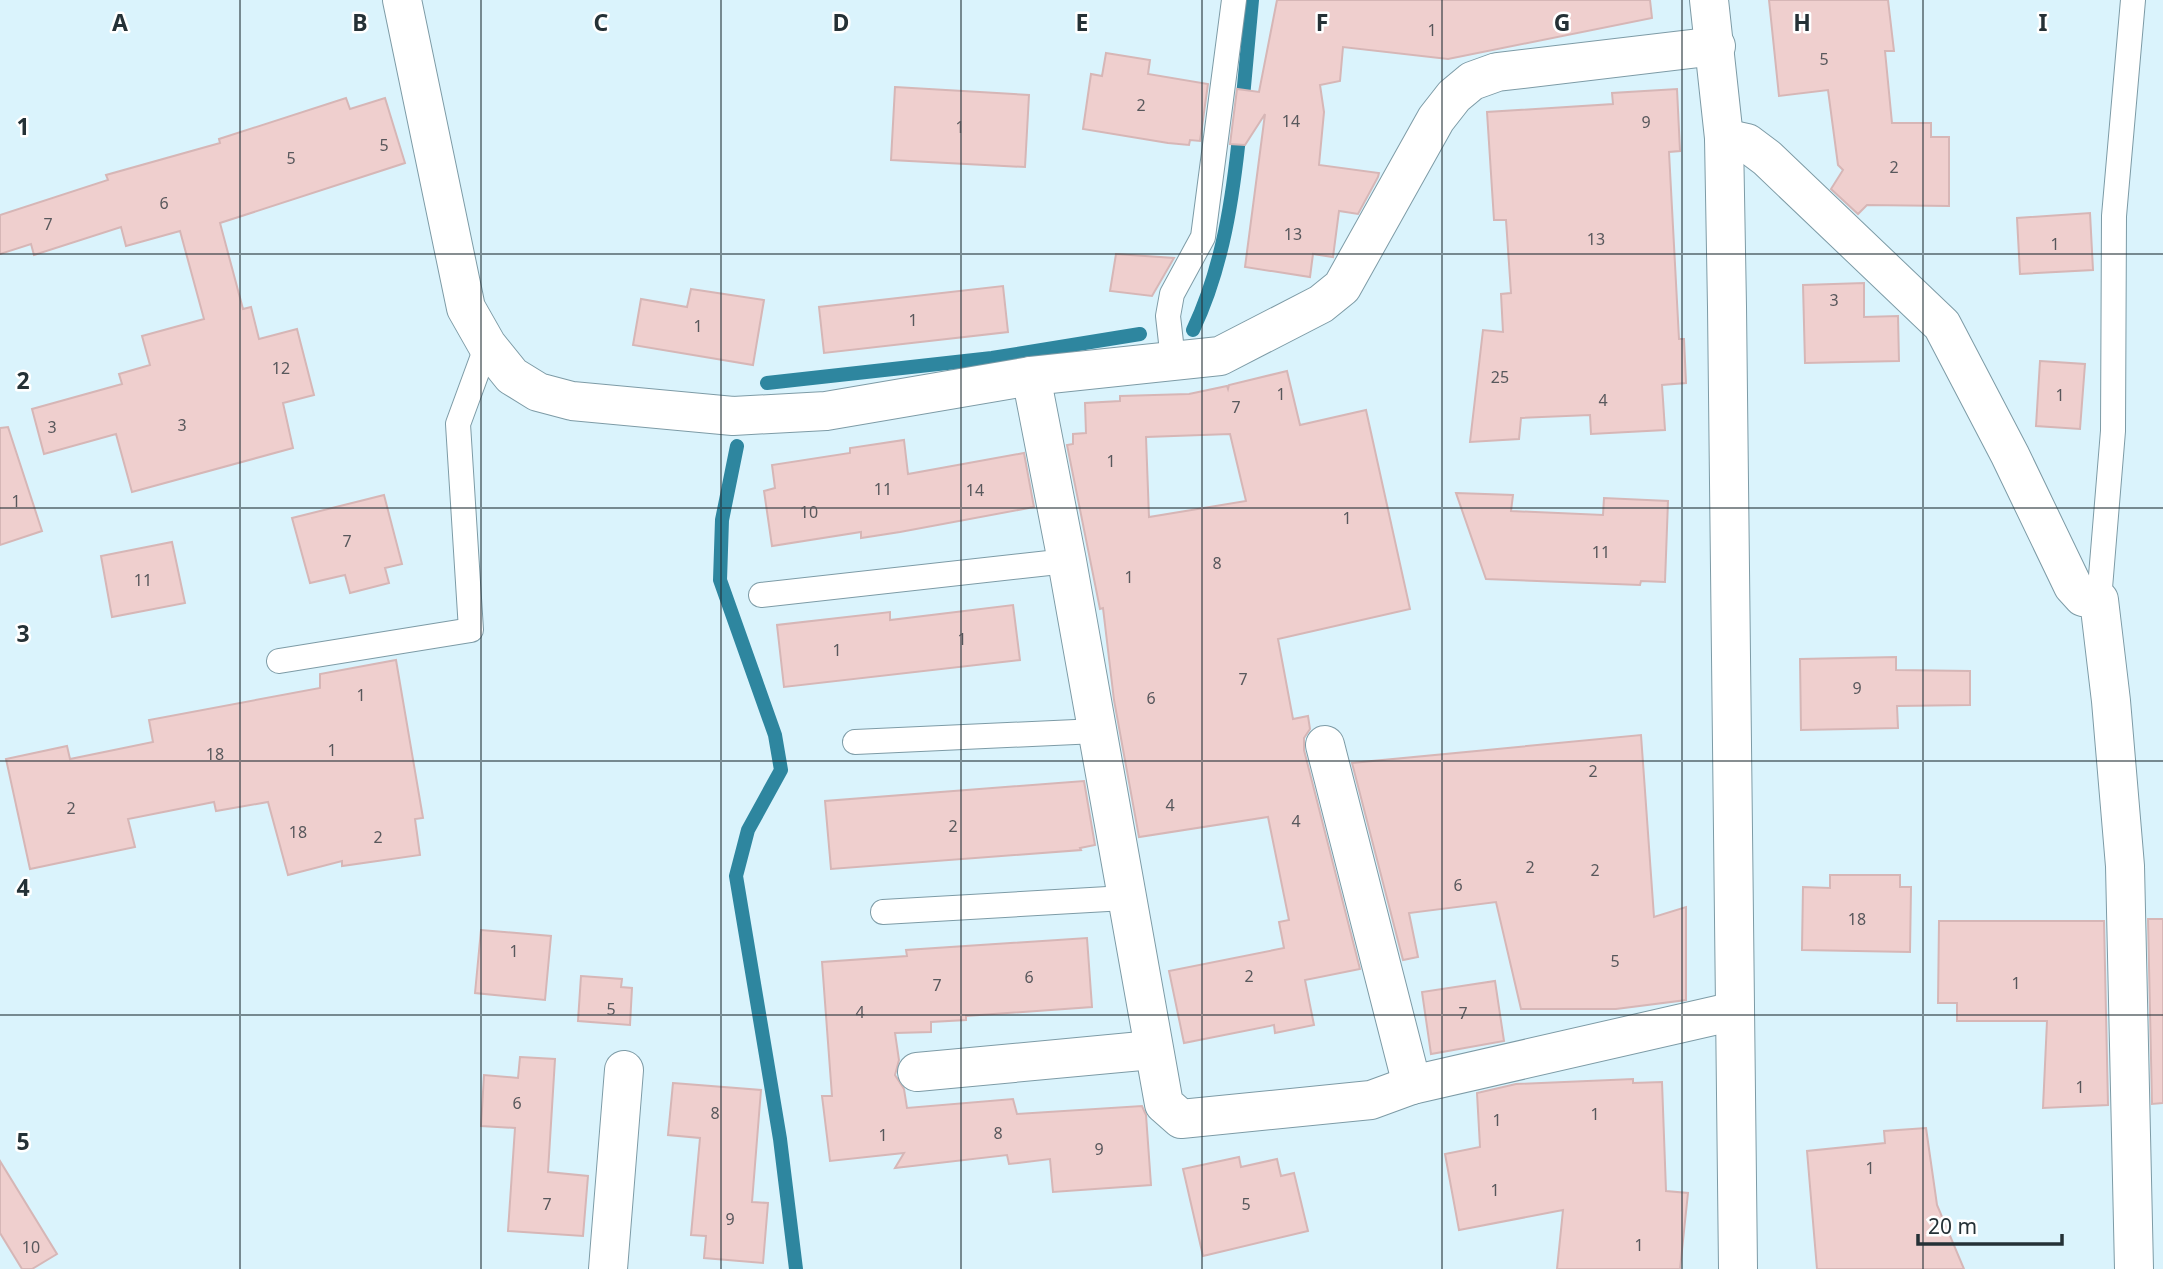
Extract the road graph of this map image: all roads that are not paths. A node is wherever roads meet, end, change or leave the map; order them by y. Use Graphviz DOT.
graph roads {
  1 [pos="402,0"];
  2 [pos="1234,0"];
  3 [pos="1709,0"];
  4 [pos="2133,0"];
  5 [pos="1716,46"];
  6 [pos="1724,138"];
  7 [pos="487,345"];
  8 [pos="1173,360"];
  9 [pos="1031,376"];
  10 [pos="1067,562"];
  11 [pos="761,595"];
  12 [pos="2099,600"];
  13 [pos="279,662"];
  14 [pos="1097,731"];
  15 [pos="855,743"];
  16 [pos="1325,745"];
  17 [pos="1125,898"];
  18 [pos="883,912"];
  19 [pos="1735,1011"];
  20 [pos="1152,1050"];
  21 [pos="624,1070"];
  22 [pos="917,1072"];
  23 [pos="1412,1085"];
  24 [pos="608,1269"];
  25 [pos="1738,1269"];
  26 [pos="2134,1269"];
  1 -- 7 [label="street"];
  2 -- 8 [label="lane"];
  3 -- 5 [label="street"];
  4 -- 12 [label="lane"];
  5 -- 6 [label="street"];
  5 -- 8 [label="street"];
  6 -- 12 [label="street"];
  6 -- 19 [label="street"];
  7 -- 9 [label="street"];
  7 -- 13 [label="lane"];
  8 -- 9 [label="street"];
  9 -- 10 [label="street"];
  10 -- 11 [label="lane"];
  10 -- 14 [label="street"];
  12 -- 26 [label="street"];
  14 -- 15 [label="lane"];
  14 -- 17 [label="street"];
  16 -- 23 [label="street"];
  17 -- 18 [label="lane"];
  17 -- 20 [label="street"];
  19 -- 23 [label="street"];
  19 -- 25 [label="street"];
  20 -- 22 [label="street"];
  20 -- 23 [label="street"];
  21 -- 24 [label="street"];
}
